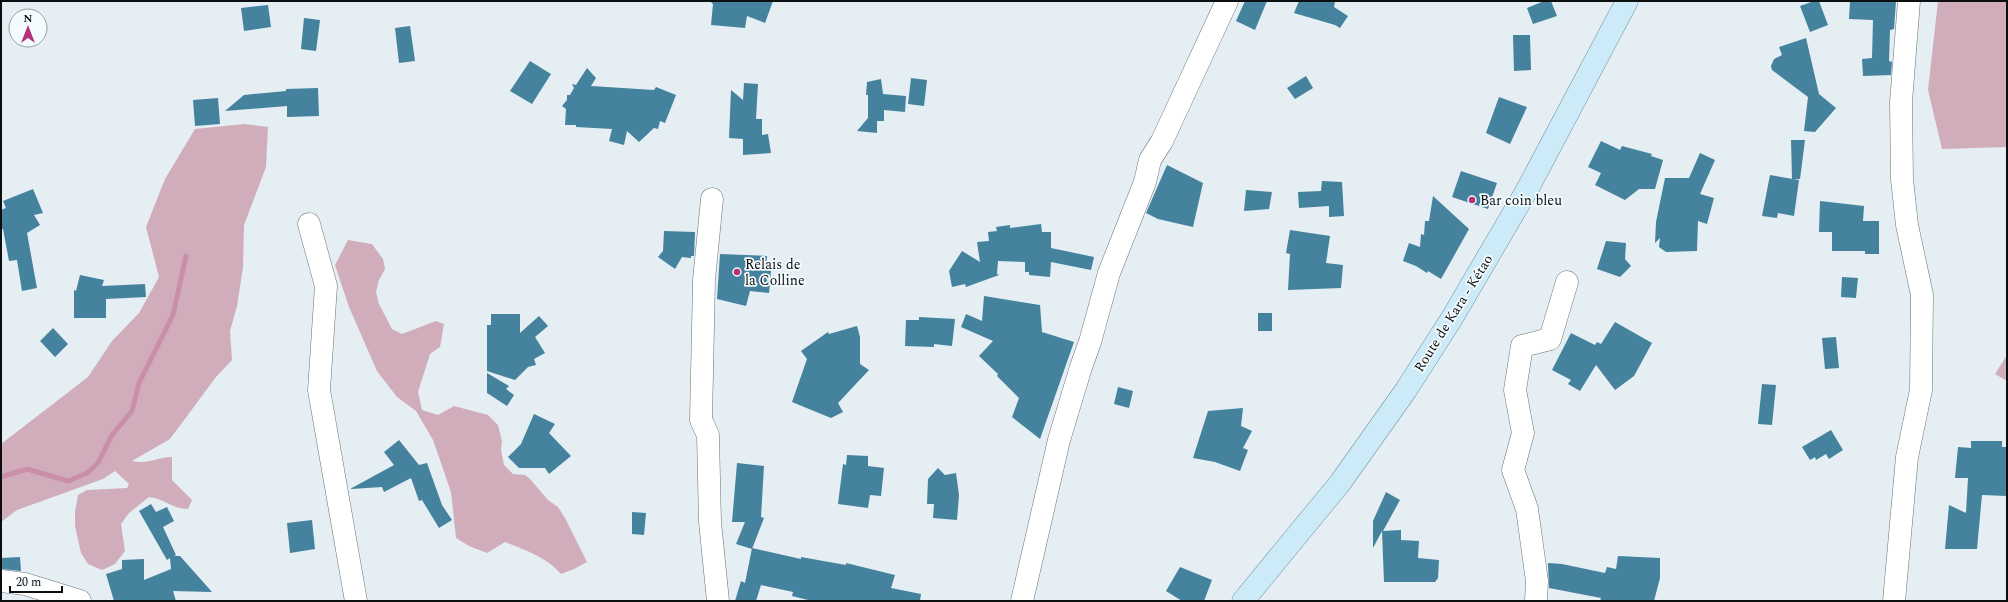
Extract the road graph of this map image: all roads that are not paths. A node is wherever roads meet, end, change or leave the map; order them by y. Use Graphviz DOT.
graph roads {
  1 [pos="1227,1"];
  2 [pos="1627,1"];
  3 [pos="1909,1"];
  4 [pos="712,199"];
  5 [pos="309,224"];
  6 [pos="1567,282"];
  7 [pos="1,581"];
  8 [pos="80,601"];
  9 [pos="356,601"];
  10 [pos="718,601"];
  11 [pos="1022,601"];
  12 [pos="1242,601"];
  13 [pos="1536,601"];
  14 [pos="1894,601"];
  1 -- 11 [label="street"];
  2 -- 12 [label="main road, Route de Kara - Kétao"];
  3 -- 14 [label="street"];
  4 -- 10 [label="street"];
  5 -- 9 [label="street"];
  6 -- 13 [label="street"];
  7 -- 8 [label="street"];
}
